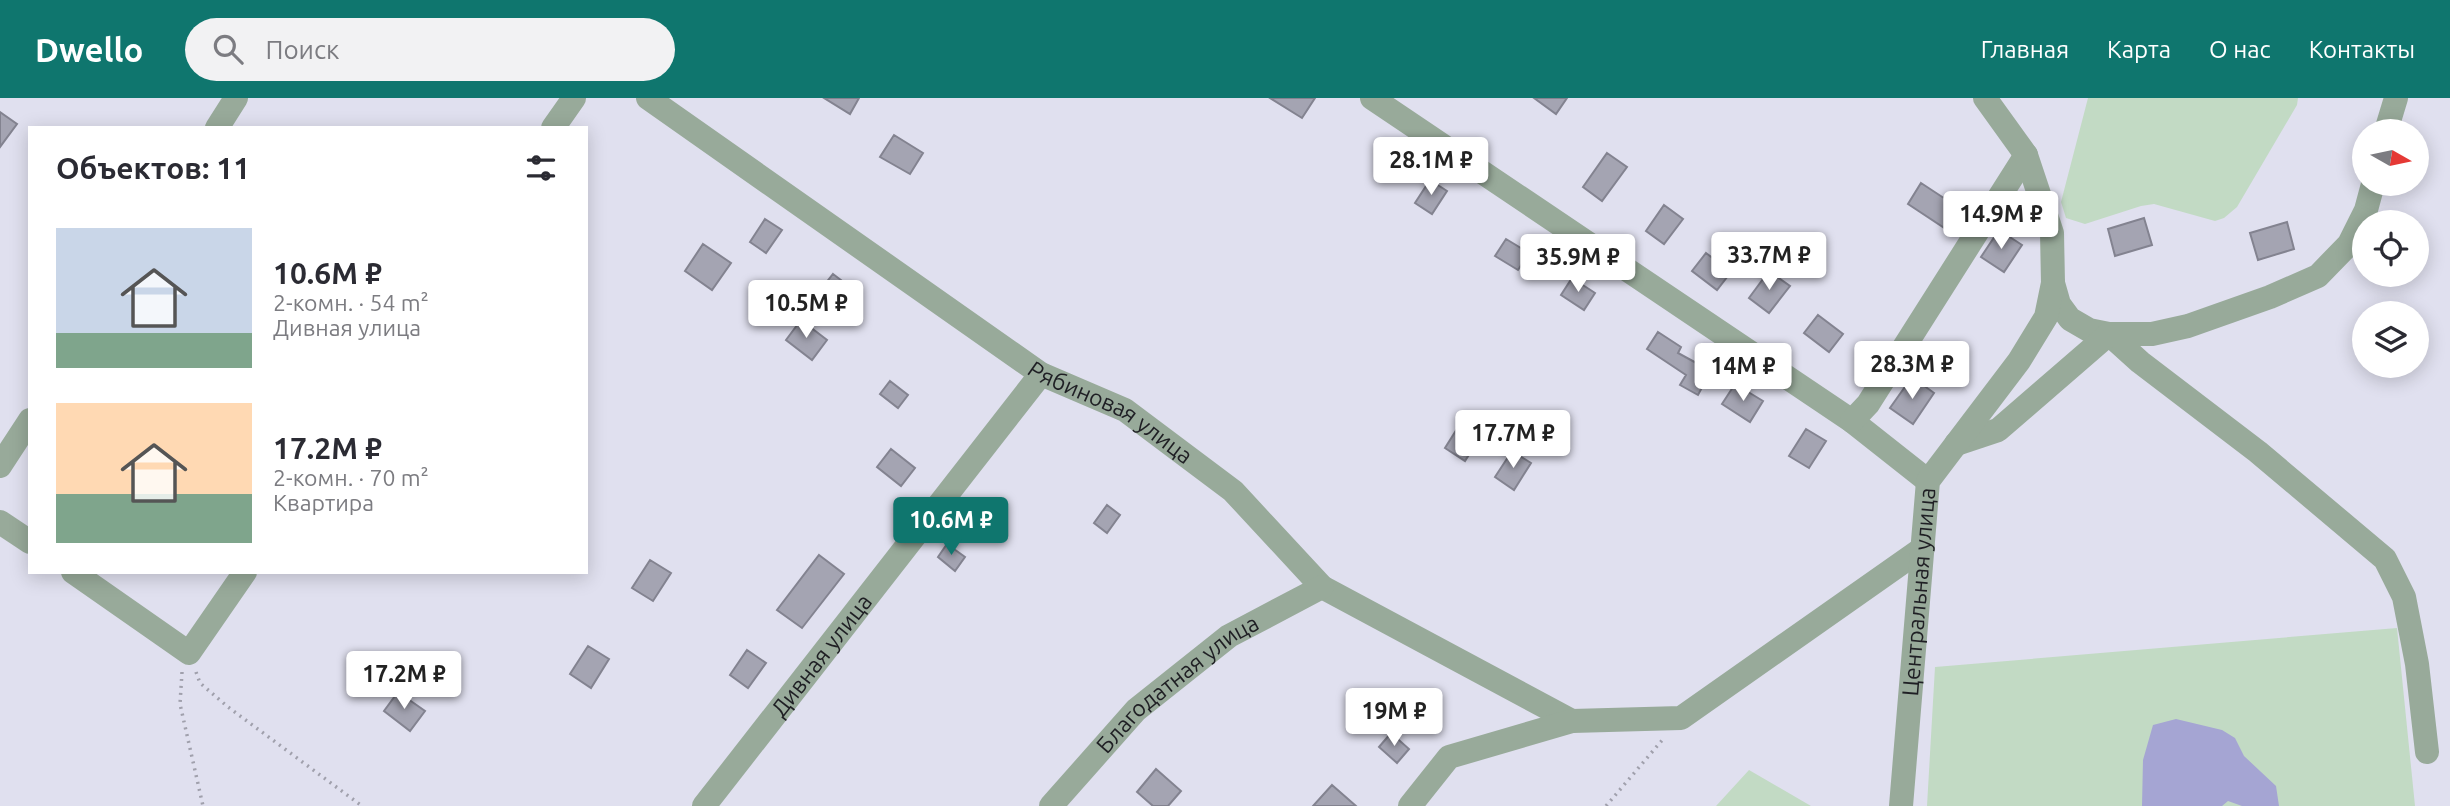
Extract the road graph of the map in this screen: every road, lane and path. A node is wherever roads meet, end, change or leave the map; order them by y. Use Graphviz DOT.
graph roads {
  1 [pos="236,98"];
  2 [pos="574,98"];
  3 [pos="648,98"];
  4 [pos="1372,98"];
  5 [pos="1985,98"];
  6 [pos="2396,98"];
  7 [pos="2390,119"];
  8 [pos="218,126"];
  9 [pos="554,126"];
  10 [pos="2026,156"];
  11 [pos="2370,196"];
  12 [pos="2053,283"];
  13 [pos="2109,334"];
  14 [pos="1041,374"];
  15 [pos="1852,421"];
  16 [pos="28,423"];
  17 [pos="1956,444"];
  18 [pos="0,467"];
  19 [pos="1928,481"];
  20 [pos="0,522"];
  21 [pos="28,541"];
  22 [pos="1923,548"];
  23 [pos="76,574"];
  24 [pos="244,574"];
  25 [pos="1322,587"];
  26 [pos="189,653"];
  27 [pos="1681,718"];
  28 [pos="1572,721"];
  29 [pos="2427,752"];
  30 [pos="203,806"];
  31 [pos="362,806"];
  32 [pos="704,806"];
  33 [pos="1051,806"];
  34 [pos="1410,806"];
  35 [pos="1606,806"];
  36 [pos="1900,806"];
  1 -- 8 [label="street"];
  2 -- 9 [label="street"];
  3 -- 14 [label="street, Рябиновая улица"];
  4 -- 15 [label="street"];
  5 -- 10 [label="street, Центральная улица"];
  6 -- 7 [label="street"];
  10 -- 12 [label="street, Центральная улица"];
  10 -- 15 [label="street"];
  11 -- 13 [label="street"];
  12 -- 13 [label="street"];
  12 -- 17 [label="street, Центральная улица"];
  13 -- 17 [label="street"];
  13 -- 29 [label="street"];
  14 -- 25 [label="street, Рябиновая улица"];
  14 -- 32 [label="street, Дивная улица"];
  15 -- 19 [label="street"];
  16 -- 18 [label="street"];
  17 -- 19 [label="street, Центральная улица"];
  19 -- 22 [label="street, Центральная улица"];
  20 -- 21 [label="street"];
  22 -- 27 [label="street"];
  22 -- 36 [label="street, Центральная улица"];
  23 -- 26 [label="street"];
  24 -- 26 [label="street"];
  25 -- 28 [label="street, Рябиновая улица"];
  25 -- 33 [label="street, Благодатная улица"];
  26 -- 30 [label="path"];
  26 -- 31 [label="path"];
  27 -- 28 [label="street"];
  27 -- 35 [label="path"];
  28 -- 34 [label="street"];
}
